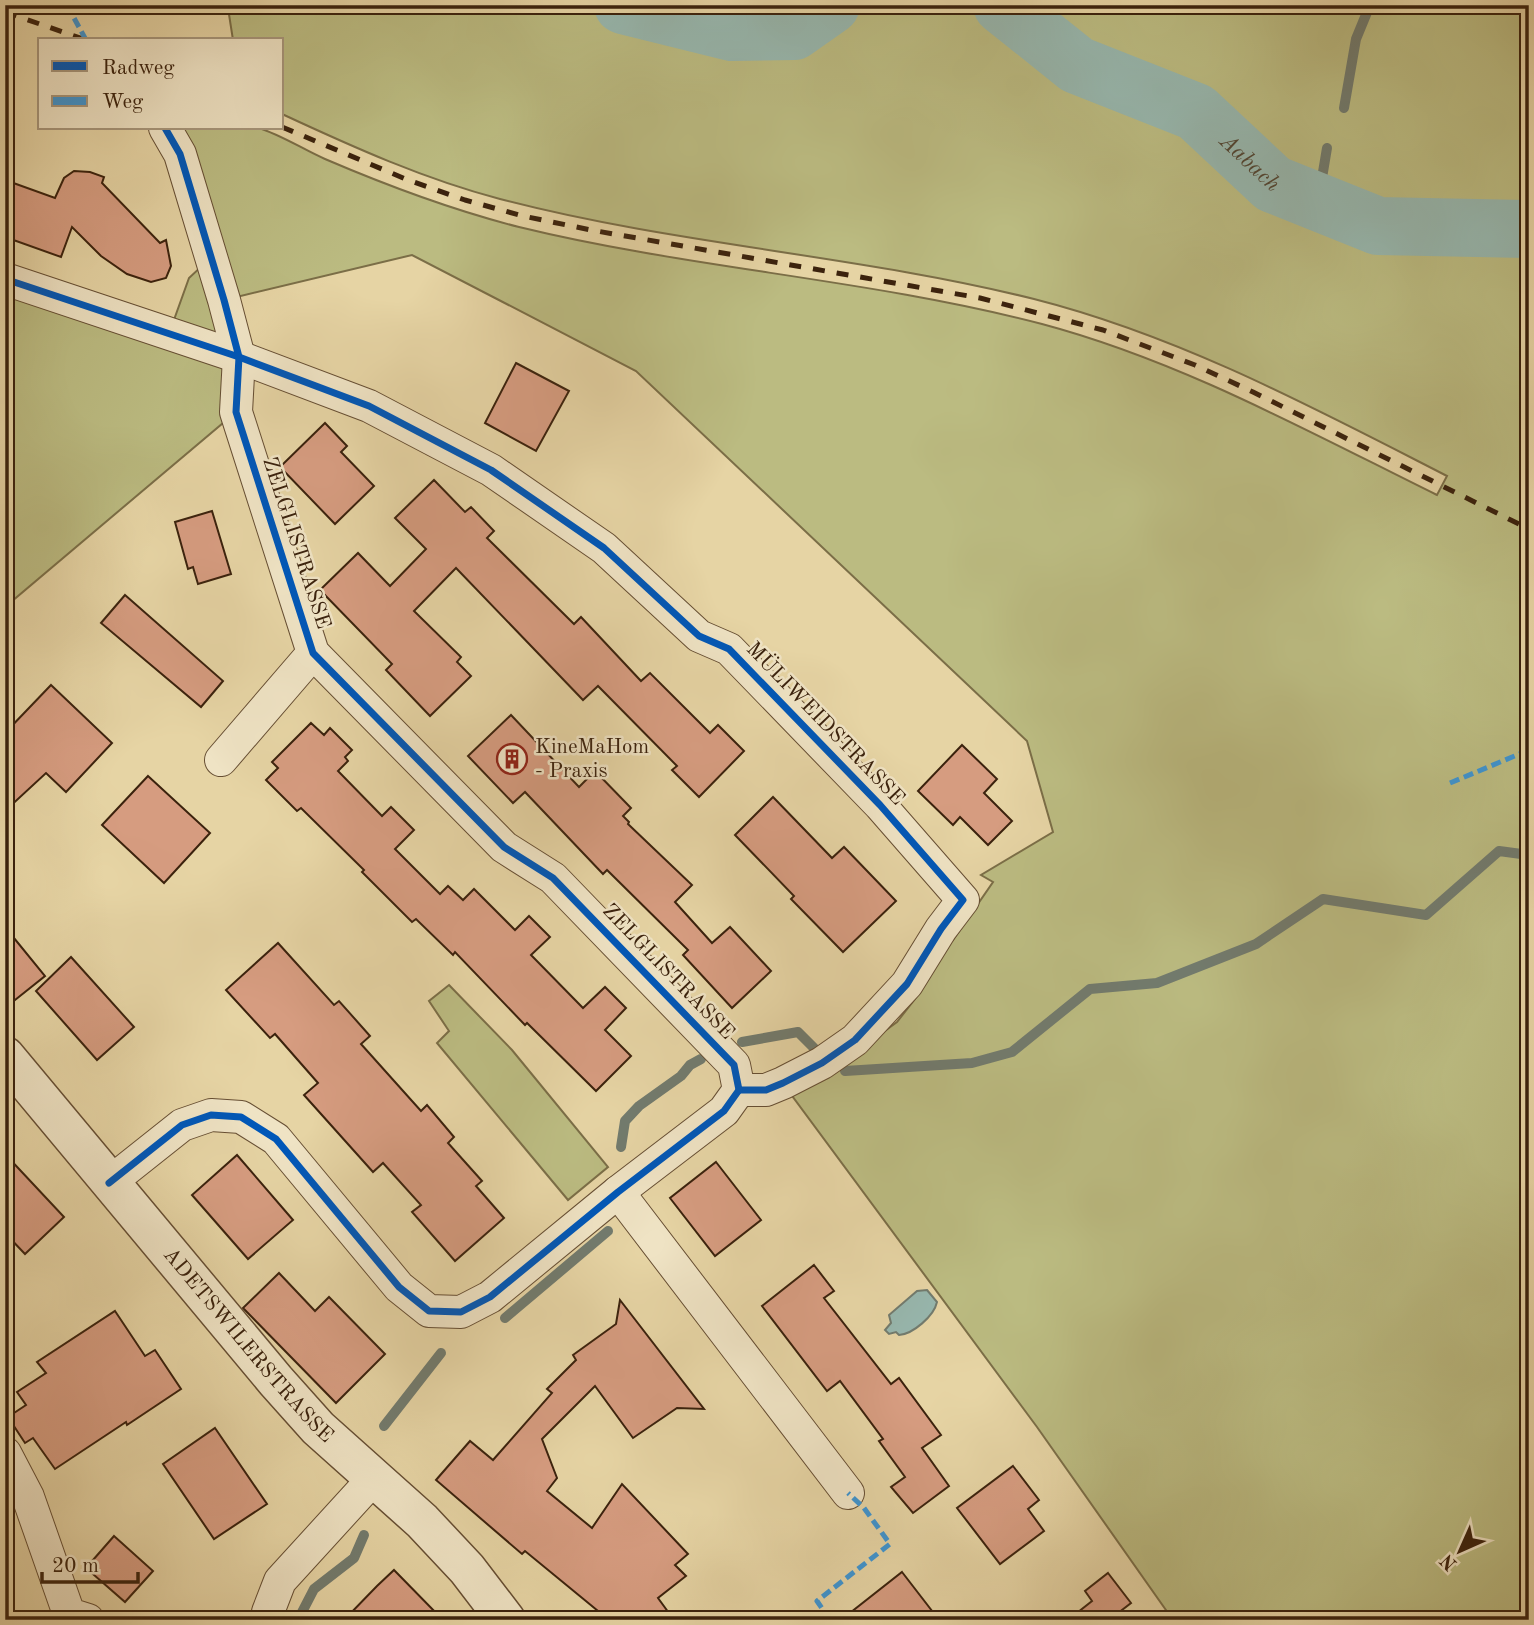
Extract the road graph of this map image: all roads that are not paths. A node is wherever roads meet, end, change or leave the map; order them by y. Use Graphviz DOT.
graph roads {
  1 [pos="166,130"];
  2 [pos="5,279"];
  3 [pos="239,357"];
  4 [pos="313,653"];
  5 [pos="221,760"];
  6 [pos="5,1056"];
  7 [pos="739,1090"];
  8 [pos="109,1183"];
  9 [pos="618,1192"];
  10 [pos="5,1453"];
  11 [pos="374,1478"];
  12 [pos="848,1493"];
  13 [pos="88,1620"];
  14 [pos="270,1620"];
  15 [pos="506,1620"];
  1 -- 3 [label="street, ZELGLISTRASSE"];
  2 -- 3 [label="street"];
  3 -- 4 [label="street, ZELGLISTRASSE"];
  3 -- 7 [label="street, MÜLIWEIDSTRASSE"];
  4 -- 5 [label="street, ZELGLISTRASSE"];
  4 -- 7 [label="street, ZELGLISTRASSE"];
  6 -- 8 [label="street, ADETSWILERSTRASSE"];
  7 -- 9 [label="street"];
  8 -- 9 [label="street"];
  8 -- 11 [label="street, ADETSWILERSTRASSE"];
  9 -- 12 [label="street"];
  10 -- 13 [label="street"];
  11 -- 14 [label="street"];
  11 -- 15 [label="street, ADETSWILERSTRASSE"];
}
